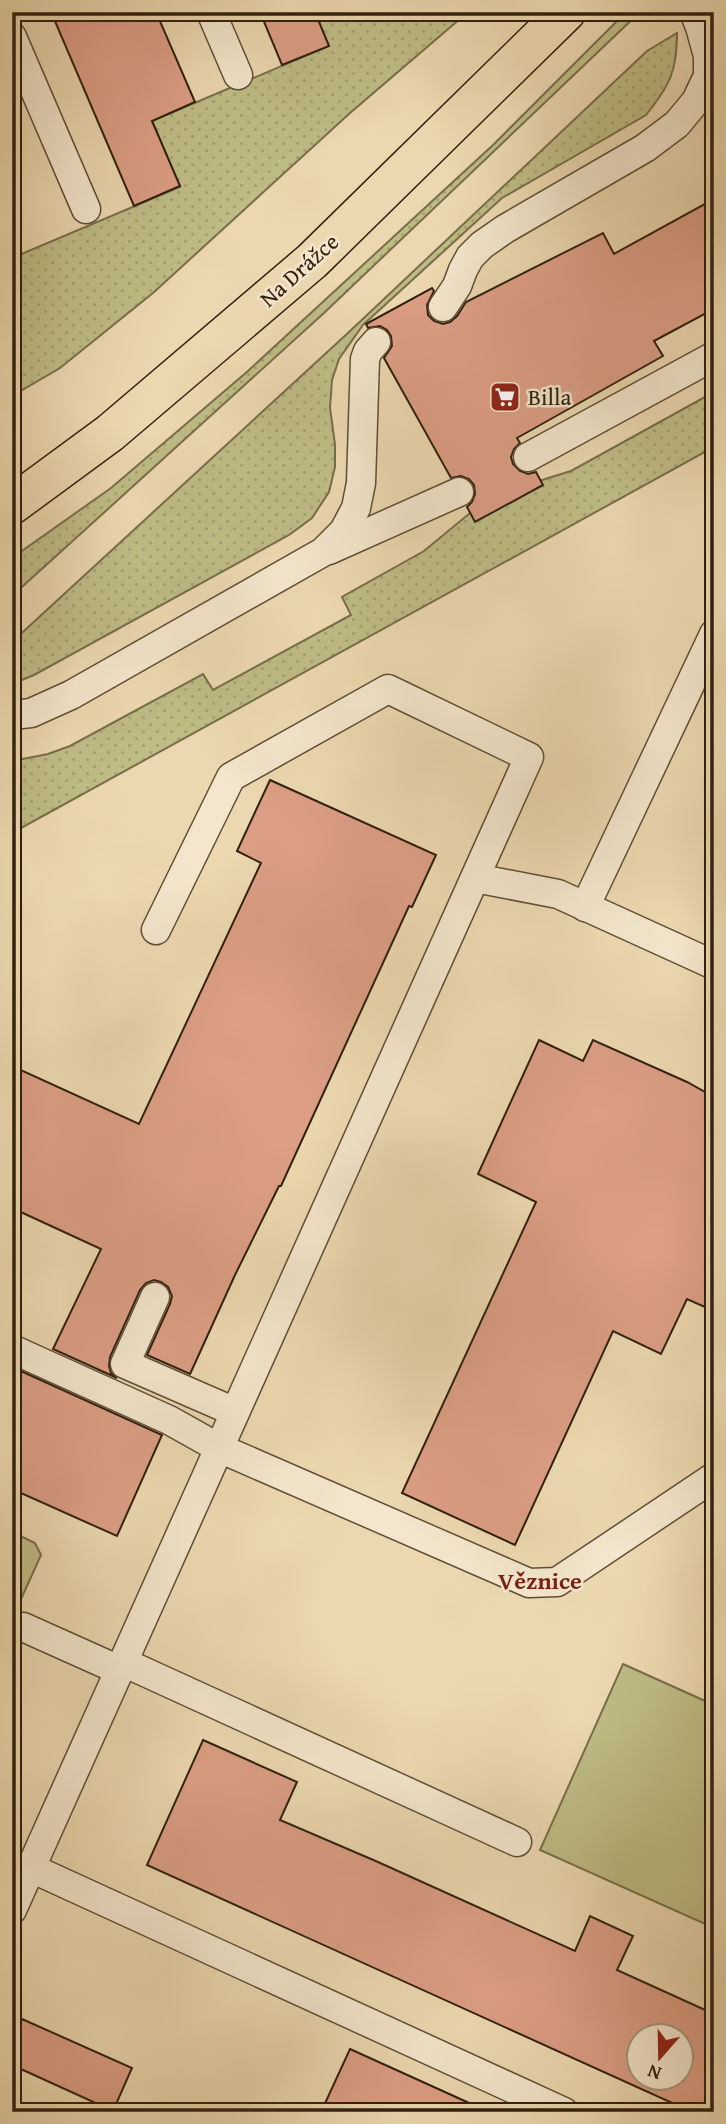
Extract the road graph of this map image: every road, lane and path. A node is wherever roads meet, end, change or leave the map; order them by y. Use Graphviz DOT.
graph roads {
  1 [pos="211,12"];
  2 [pos="566,12"];
  3 [pos="697,20"];
  4 [pos="12,37"];
  5 [pos="714,56"];
  6 [pos="238,75"];
  7 [pos="86,209"];
  8 [pos="443,307"];
  9 [pos="376,342"];
  10 [pos="714,356"];
  11 [pos="528,457"];
  12 [pos="459,492"];
  13 [pos="12,505"];
  14 [pos="323,552"];
  15 [pos="714,634"];
  16 [pos="19,716"];
  17 [pos="475,878"];
  18 [pos="585,907"];
  19 [pos="156,930"];
  20 [pos="714,965"];
  21 [pos="155,1297"];
  22 [pos="12,1349"];
  23 [pos="235,1412"];
  24 [pos="219,1448"];
  25 [pos="714,1477"];
  26 [pos="23,1627"];
  27 [pos="121,1666"];
  28 [pos="517,1842"];
  29 [pos="23,1876"];
  30 [pos="12,1910"];
  31 [pos="564,2112"];
  1 -- 6 [label="lane"];
  2 -- 13 [label="main road, Na Drážce"];
  3 -- 5 [label="lane"];
  3 -- 8 [label="lane"];
  4 -- 7 [label="lane"];
  9 -- 14 [label="lane"];
  10 -- 11 [label="lane"];
  12 -- 14 [label="lane"];
  14 -- 16 [label="lane"];
  15 -- 18 [label="lane"];
  17 -- 18 [label="lane"];
  17 -- 19 [label="lane"];
  17 -- 23 [label="lane"];
  18 -- 20 [label="lane"];
  21 -- 23 [label="lane"];
  22 -- 24 [label="lane"];
  23 -- 24 [label="lane"];
  24 -- 25 [label="lane"];
  24 -- 27 [label="lane"];
  26 -- 27 [label="lane"];
  27 -- 28 [label="lane"];
  27 -- 29 [label="lane"];
  29 -- 30 [label="lane"];
  29 -- 31 [label="lane"];
}
